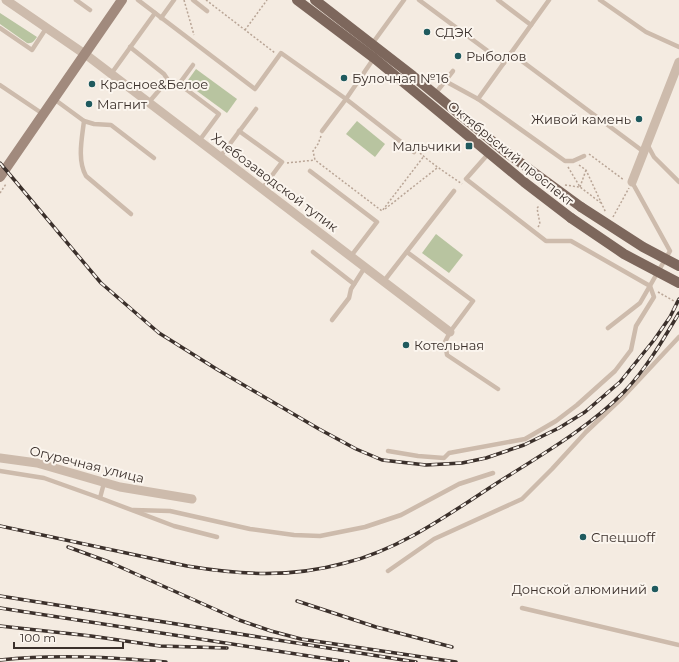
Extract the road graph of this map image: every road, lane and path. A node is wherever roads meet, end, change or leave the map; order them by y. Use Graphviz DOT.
graph roads {
  1 [pos="76,0"];
  2 [pos="122,0"];
  3 [pos="138,0"];
  4 [pos="174,0"];
  5 [pos="184,0"];
  6 [pos="193,0"];
  7 [pos="206,0"];
  8 [pos="267,0"];
  9 [pos="297,0"];
  10 [pos="315,0"];
  11 [pos="404,0"];
  12 [pos="419,0"];
  13 [pos="498,0"];
  14 [pos="549,0"];
  15 [pos="600,0"];
  16 [pos="13,2"];
  17 [pos="426,2"];
  18 [pos="90,10"];
  19 [pos="207,11"];
  20 [pos="155,13"];
  21 [pos="161,18"];
  22 [pos="531,25"];
  23 [pos="47,27"];
  24 [pos="0,28"];
  25 [pos="245,30"];
  26 [pos="195,38"];
  27 [pos="371,44"];
  28 [pos="130,47"];
  29 [pos="679,47"];
  30 [pos="84,54"];
  31 [pos="276,54"];
  32 [pos="511,54"];
  33 [pos="374,58"];
  34 [pos="679,62"];
  35 [pos="504,63"];
  36 [pos="193,65"];
  37 [pos="453,71"];
  38 [pos="111,74"];
  39 [pos="168,80"];
  40 [pos="445,81"];
  41 [pos="178,84"];
  42 [pos="0,85"];
  43 [pos="435,94"];
  44 [pos="54,99"];
  45 [pos="346,99"];
  46 [pos="478,100"];
  47 [pos="150,102"];
  48 [pos="256,110"];
  49 [pos="43,114"];
  50 [pos="84,120"];
  51 [pos="239,131"];
  52 [pos="322,131"];
  53 [pos="199,141"];
  54 [pos="645,148"];
  55 [pos="414,152"];
  56 [pos="489,153"];
  57 [pos="424,156"];
  58 [pos="584,156"];
  59 [pos="220,157"];
  60 [pos="154,158"];
  61 [pos="315,160"];
  62 [pos="565,161"];
  63 [pos="573,161"];
  64 [pos="280,164"];
  65 [pos="437,168"];
  66 [pos="586,170"];
  67 [pos="310,171"];
  68 [pos="0,177"];
  69 [pos="679,182"];
  70 [pos="631,184"];
  71 [pos="561,185"];
  72 [pos="580,187"];
  73 [pos="262,189"];
  74 [pos="454,191"];
  75 [pos="541,203"];
  76 [pos="602,205"];
  77 [pos="382,211"];
  78 [pos="606,212"];
  79 [pos="131,214"];
  80 [pos="612,217"];
  81 [pos="540,224"];
  82 [pos="313,252"];
  83 [pos="407,252"];
  84 [pos="351,256"];
  85 [pos="679,266"];
  86 [pos="365,267"];
  87 [pos="384,281"];
  88 [pos="679,283"];
  89 [pos="354,284"];
  90 [pos="650,286"];
  91 [pos="679,304"];
  92 [pos="332,320"];
  93 [pos="608,328"];
  94 [pos="450,332"];
  95 [pos="679,337"];
  96 [pos="498,389"];
  97 [pos="388,451"];
  98 [pos="0,458"];
  99 [pos="0,471"];
  100 [pos="493,473"];
  101 [pos="104,483"];
  102 [pos="100,498"];
  103 [pos="192,499"];
  104 [pos="132,510"];
  105 [pos="217,537"];
  106 [pos="388,571"];
  107 [pos="522,608"];
  108 [pos="679,645"];
  1 -- 18 [label="lane"];
  2 -- 30 [label="main road"];
  3 -- 20 [label="lane"];
  4 -- 21 [label="lane"];
  5 -- 26 [label="path"];
  6 -- 19 [label="lane"];
  7 -- 25 [label="path"];
  8 -- 25 [label="path"];
  9 -- 33 [label="main road, Октябрьский проспект"];
  10 -- 27 [label="main road, Октябрьский проспект"];
  11 -- 27 [label="lane"];
  12 -- 17 [label="lane"];
  13 -- 22 [label="lane"];
  14 -- 22 [label="lane"];
  15 -- 29 [label="lane"];
  16 -- 23 [label="street, Хлебозаводской тупик"];
  17 -- 35 [label="lane"];
  20 -- 21 [label="lane"];
  20 -- 28 [label="lane"];
  21 -- 45 [label="lane"];
  22 -- 32 [label="lane"];
  23 -- 24 [label="lane"];
  23 -- 30 [label="street, Хлебозаводской тупик"];
  25 -- 31 [label="path"];
  27 -- 43 [label="main road, Октябрьский проспект"];
  28 -- 38 [label="lane"];
  28 -- 39 [label="lane"];
  30 -- 38 [label="street, Хлебозаводской тупик"];
  30 -- 44 [label="main road"];
  32 -- 35 [label="lane"];
  32 -- 54 [label="lane"];
  33 -- 45 [label="lane"];
  33 -- 56 [label="main road, Октябрьский проспект"];
  34 -- 54 [label="street"];
  35 -- 46 [label="lane"];
  36 -- 41 [label="lane"];
  37 -- 40 [label="lane"];
  38 -- 47 [label="street, Хлебозаводской тупик"];
  39 -- 41 [label="lane"];
  39 -- 47 [label="lane"];
  40 -- 43 [label="lane"];
  40 -- 46 [label="lane"];
  41 -- 53 [label="lane"];
  42 -- 49 [label="lane"];
  43 -- 85 [label="main road, Октябрьский проспект, bridge"];
  44 -- 49 [label="main road"];
  44 -- 50 [label="lane"];
  45 -- 52 [label="lane"];
  45 -- 55 [label="lane"];
  46 -- 62 [label="lane"];
  47 -- 53 [label="street, Хлебозаводской тупик"];
  48 -- 51 [label="lane"];
  49 -- 68 [label="main road"];
  50 -- 60 [label="lane"];
  50 -- 79 [label="lane"];
  51 -- 59 [label="lane"];
  51 -- 64 [label="lane"];
  52 -- 61 [label="path"];
  53 -- 59 [label="street, Хлебозаводской тупик"];
  54 -- 69 [label="lane"];
  54 -- 70 [label="street"];
  56 -- 88 [label="main road, Октябрьский проспект, bridge"];
  56 -- 90 [label="lane"];
  57 -- 77 [label="path"];
  58 -- 63 [label="lane"];
  58 -- 70 [label="path"];
  59 -- 73 [label="street, Хлебозаводской тупик"];
  61 -- 64 [label="path"];
  61 -- 77 [label="path"];
  62 -- 63 [label="lane"];
  62 -- 72 [label="path"];
  63 -- 66 [label="path"];
  64 -- 73 [label="lane"];
  65 -- 77 [label="path"];
  66 -- 72 [label="path"];
  66 -- 76 [label="path"];
  67 -- 84 [label="lane"];
  70 -- 80 [label="path"];
  70 -- 90 [label="lane"];
  71 -- 72 [label="path"];
  72 -- 76 [label="path"];
  73 -- 84 [label="street, Хлебозаводской тупик"];
  74 -- 83 [label="lane"];
  75 -- 81 [label="path"];
  76 -- 78 [label="path"];
  82 -- 89 [label="lane"];
  83 -- 87 [label="lane"];
  83 -- 94 [label="lane"];
  84 -- 86 [label="street, Хлебозаводской тупик"];
  86 -- 87 [label="street, Хлебозаводской тупик"];
  86 -- 89 [label="lane"];
  87 -- 94 [label="street, Хлебозаводской тупик"];
  89 -- 92 [label="lane"];
  90 -- 91 [label="path"];
  90 -- 93 [label="lane"];
  90 -- 97 [label="lane"];
  94 -- 96 [label="lane"];
  95 -- 106 [label="lane"];
  98 -- 101 [label="street, Огуречная улица"];
  99 -- 102 [label="lane"];
  100 -- 104 [label="lane"];
  101 -- 102 [label="lane"];
  101 -- 103 [label="street, Огуречная улица"];
  102 -- 104 [label="lane"];
  104 -- 105 [label="lane"];
  107 -- 108 [label="lane"];
}
